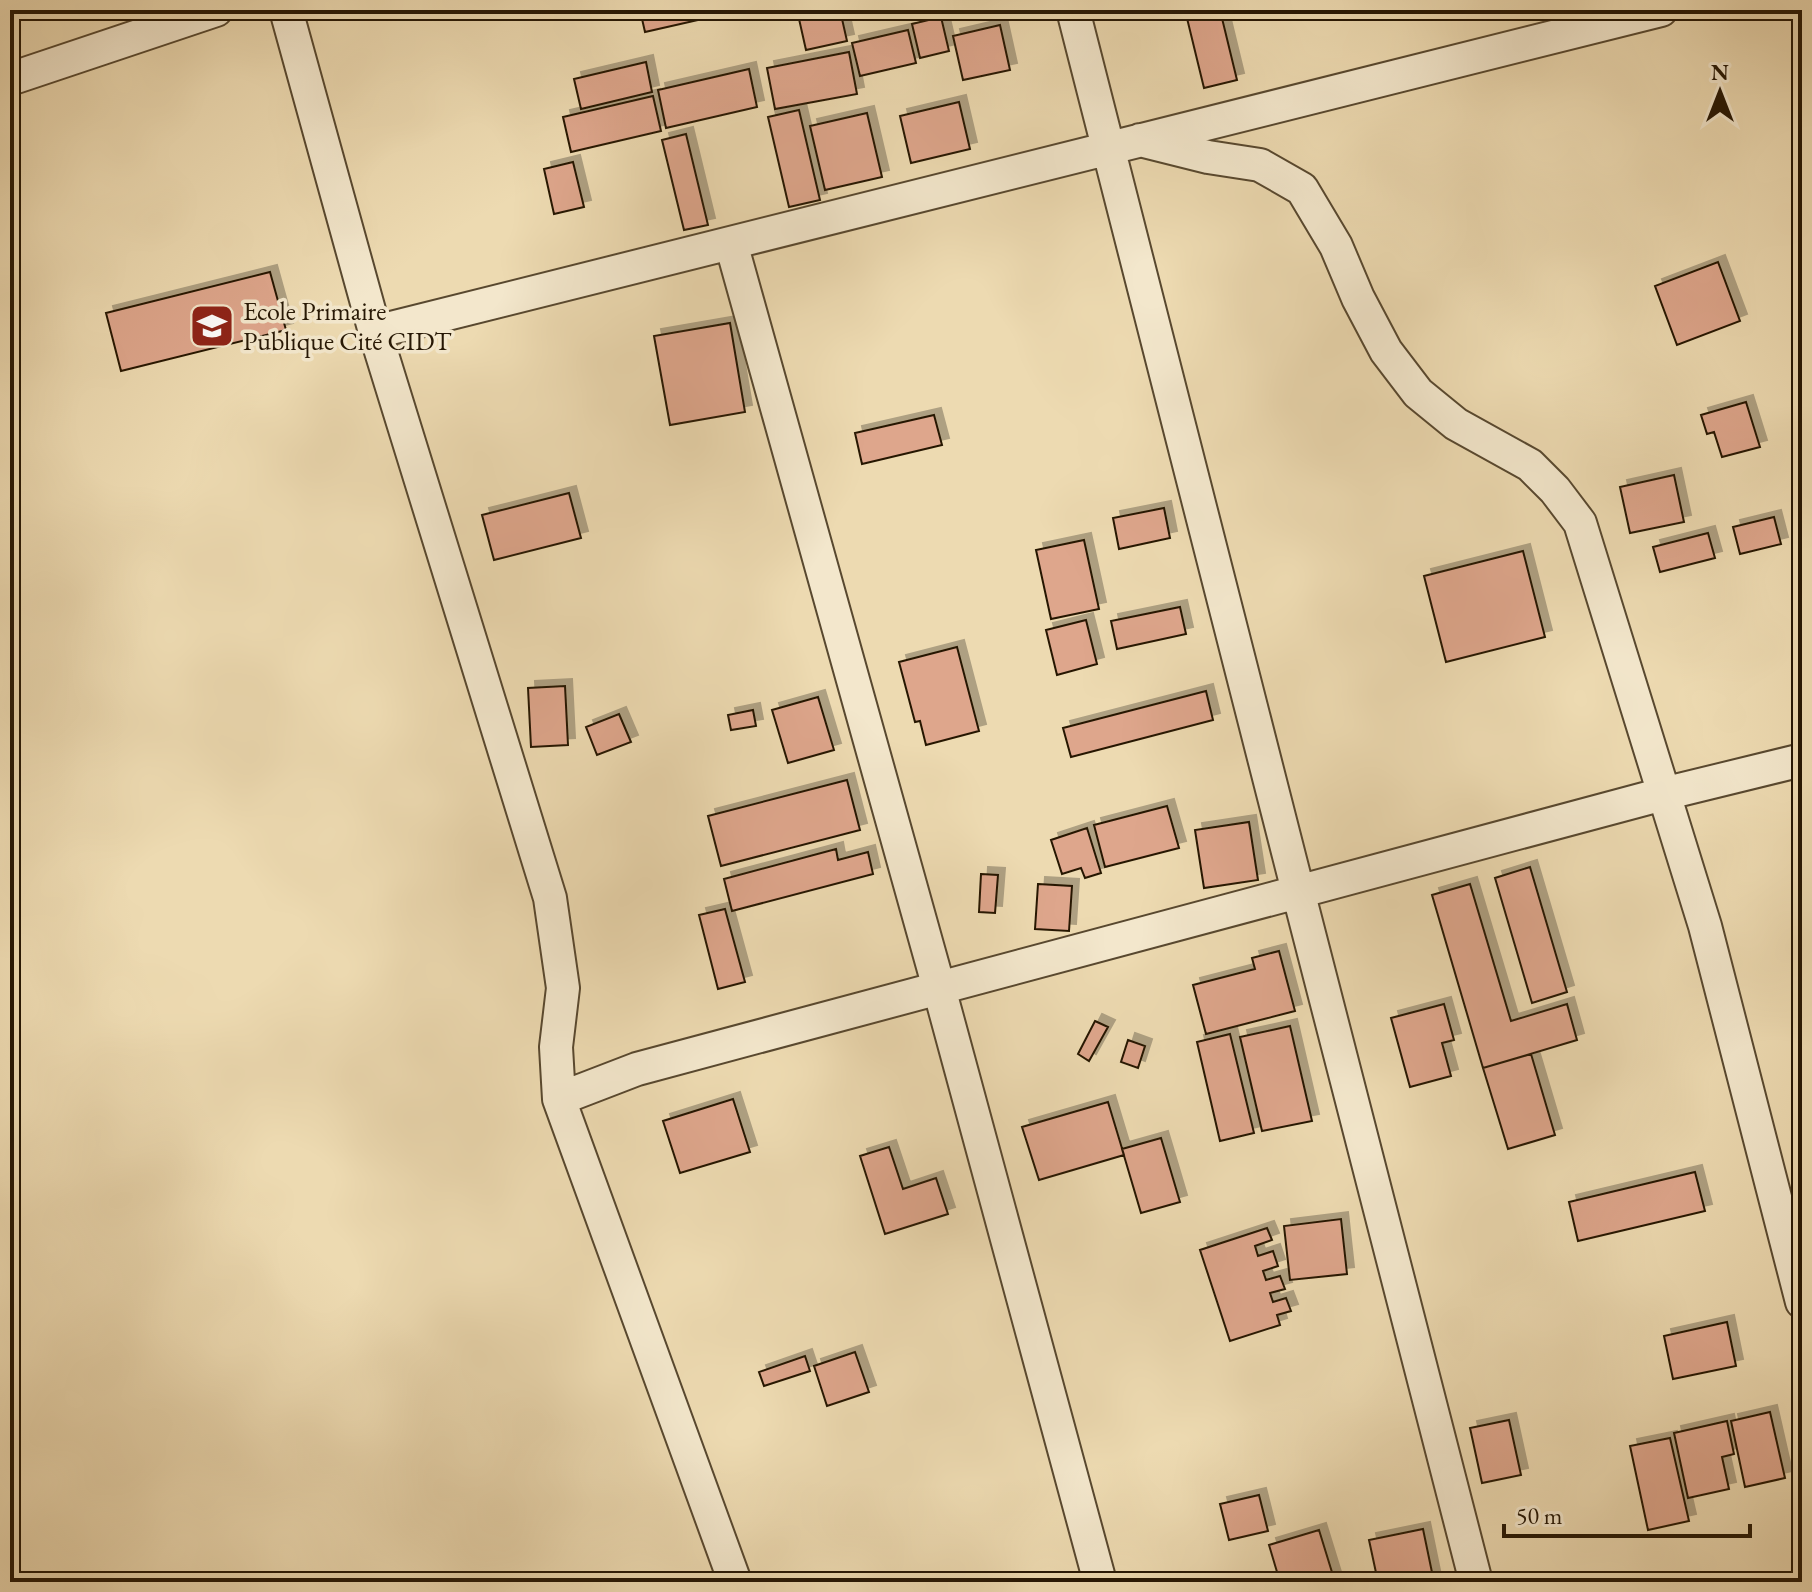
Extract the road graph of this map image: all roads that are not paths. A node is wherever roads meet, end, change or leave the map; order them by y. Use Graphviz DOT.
graph roads {
  1 [pos="216,10"];
  2 [pos="286,10"];
  3 [pos="1073,10"];
  4 [pos="1661,10"];
  5 [pos="10,79"];
  6 [pos="1125,144"];
  7 [pos="731,243"];
  8 [pos="375,332"];
  9 [pos="1802,760"];
  10 [pos="1663,794"];
  11 [pos="1298,891"];
  12 [pos="939,988"];
  13 [pos="559,1099"];
  14 [pos="1802,1302"];
  15 [pos="735,1582"];
  16 [pos="1100,1582"];
  17 [pos="1476,1582"];
  1 -- 5 [label="street"];
  2 -- 8 [label="street"];
  3 -- 6 [label="street"];
  4 -- 6 [label="street"];
  6 -- 7 [label="street"];
  6 -- 10 [label="street"];
  6 -- 11 [label="street"];
  7 -- 8 [label="street"];
  7 -- 12 [label="street"];
  8 -- 13 [label="street"];
  9 -- 10 [label="street"];
  10 -- 11 [label="street"];
  10 -- 14 [label="street"];
  11 -- 12 [label="street"];
  11 -- 17 [label="street"];
  12 -- 13 [label="street"];
  12 -- 16 [label="street"];
  13 -- 15 [label="street"];
}
